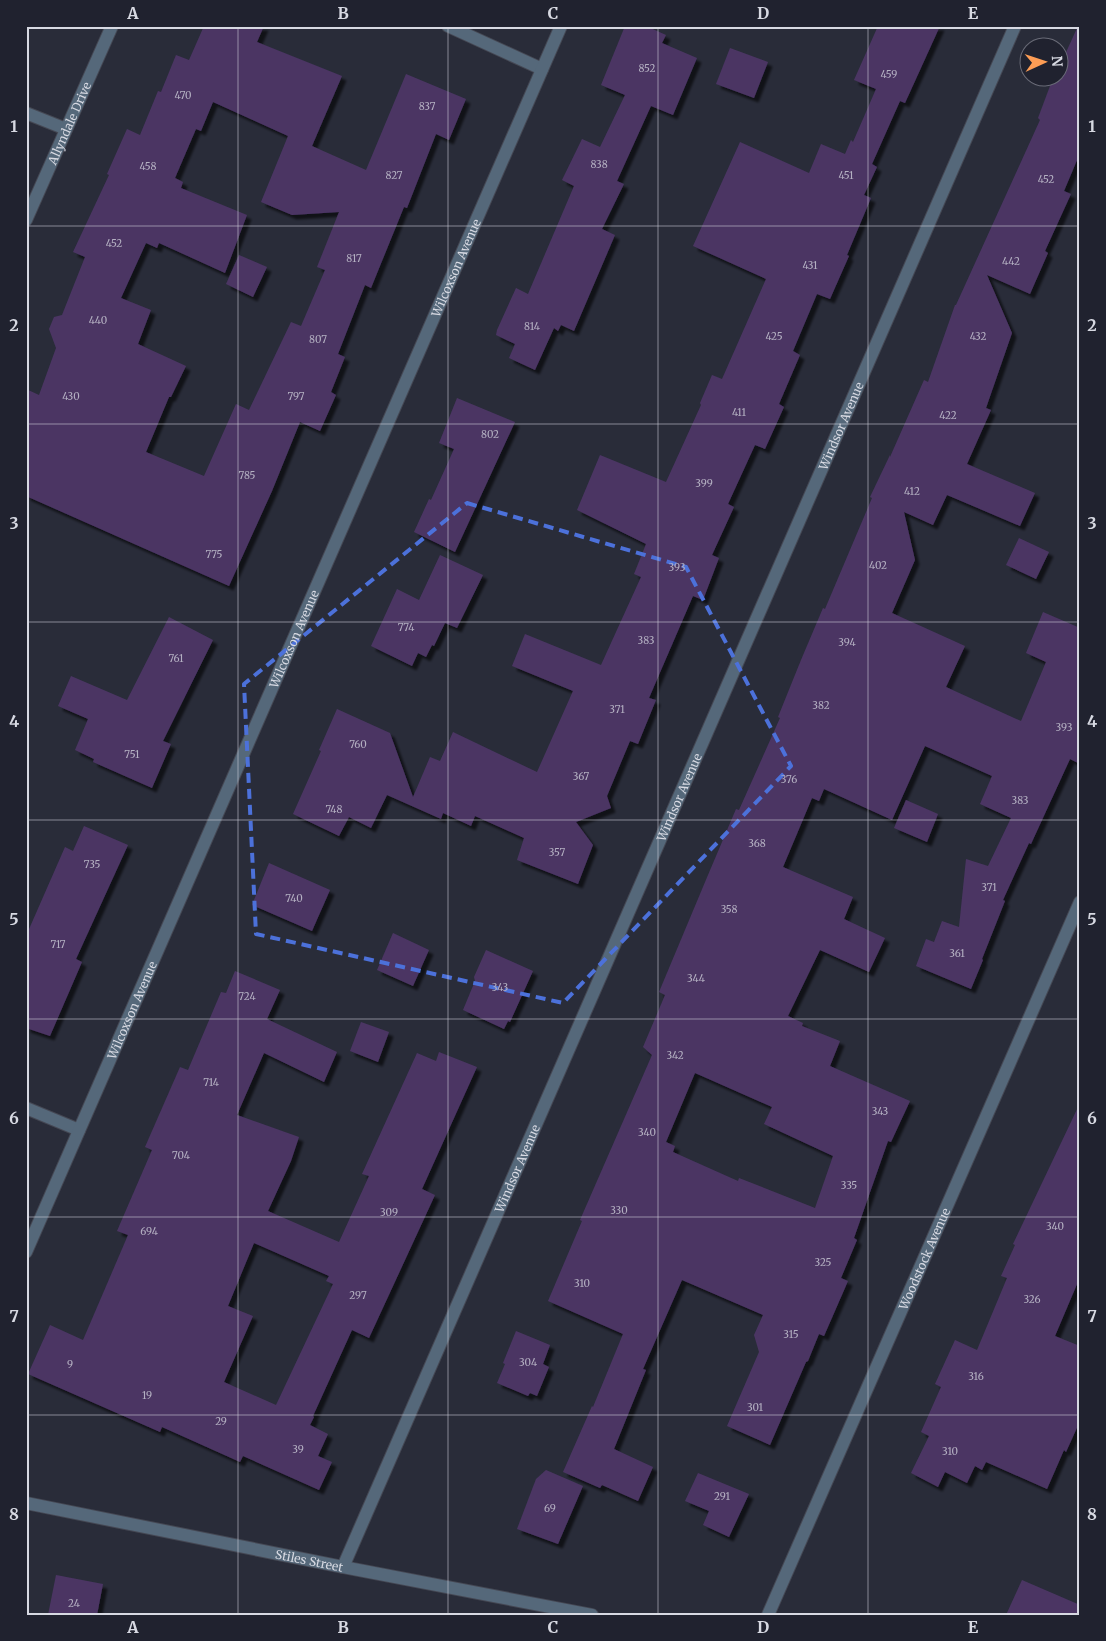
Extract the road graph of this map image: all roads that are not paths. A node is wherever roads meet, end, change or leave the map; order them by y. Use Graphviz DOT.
graph roads {
  1 [pos="112,26"];
  2 [pos="448,26"];
  3 [pos="561,26"];
  4 [pos="1015,26"];
  5 [pos="542,69"];
  6 [pos="26,112"];
  7 [pos="66,129"];
  8 [pos="26,220"];
  9 [pos="1080,902"];
  10 [pos="26,1108"];
  11 [pos="80,1130"];
  12 [pos="26,1252"];
  13 [pos="26,1503"];
  14 [pos="343,1567"];
  15 [pos="592,1615"];
  16 [pos="768,1615"];
  1 -- 7 [label="street, Allyndale Drive"];
  2 -- 5 [label="street"];
  3 -- 5 [label="street, Wilcoxson Avenue"];
  4 -- 14 [label="street, Windsor Avenue"];
  5 -- 11 [label="street, Wilcoxson Avenue"];
  6 -- 7 [label="street"];
  7 -- 8 [label="street, Allyndale Drive"];
  9 -- 16 [label="street, Woodstock Avenue"];
  10 -- 11 [label="street"];
  11 -- 12 [label="street, Wilcoxson Avenue"];
  13 -- 14 [label="street, Stiles Street"];
  14 -- 15 [label="street, Stiles Street"];
}
